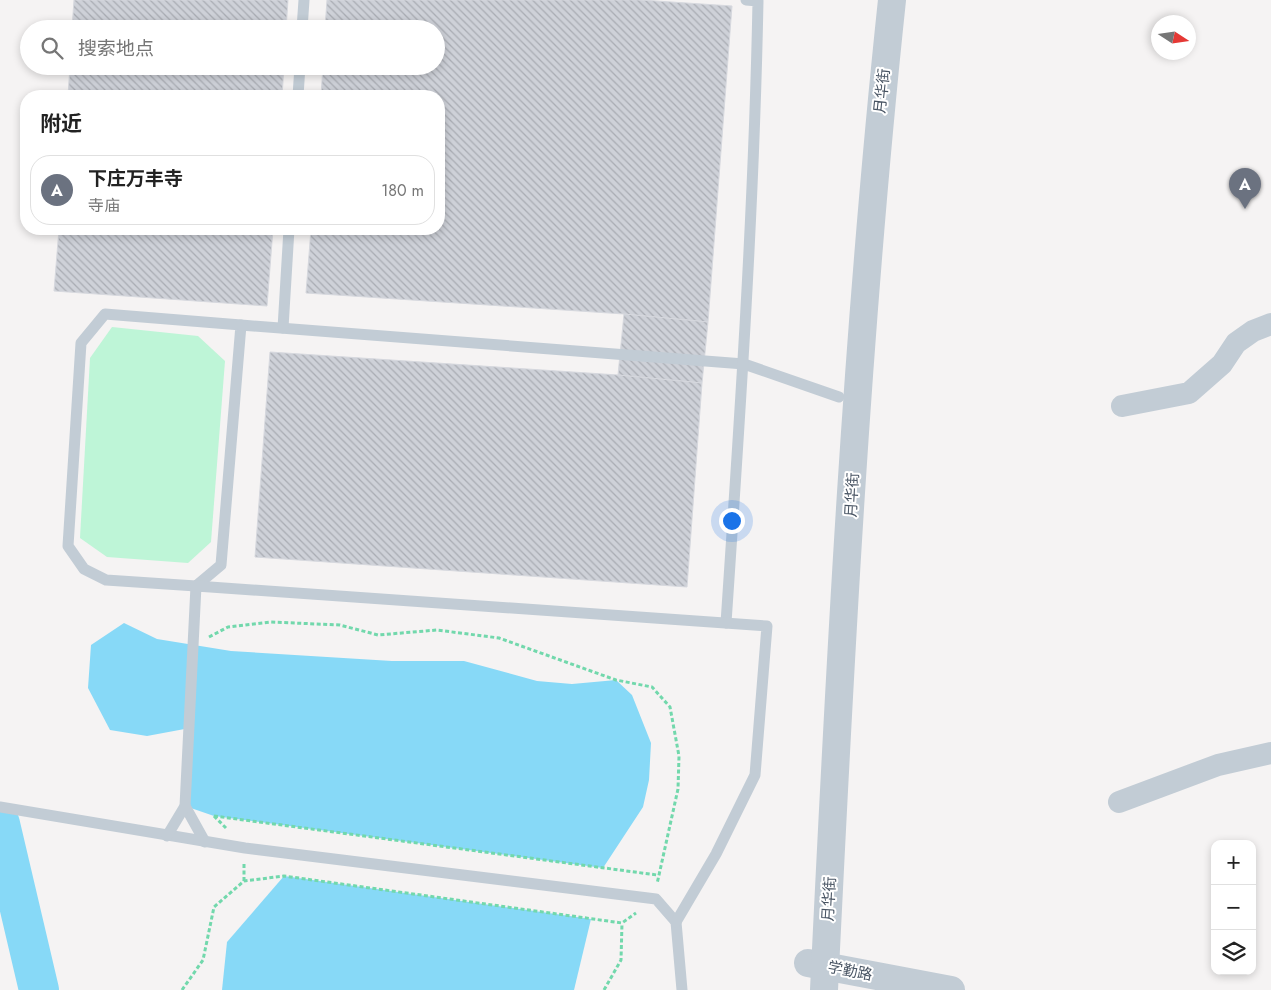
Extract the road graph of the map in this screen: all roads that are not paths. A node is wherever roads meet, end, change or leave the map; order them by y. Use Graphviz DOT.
graph roads {
  1 [pos="304,0"];
  2 [pos="746,0"];
  3 [pos="873,0"];
  4 [pos="892,0"];
  5 [pos="303,20"];
  6 [pos="299,75"];
  7 [pos="298,90"];
  8 [pos="289,235"];
  9 [pos="1271,324"];
  10 [pos="241,325"];
  11 [pos="283,328"];
  12 [pos="744,364"];
  13 [pos="839,397"];
  14 [pos="1122,406"];
  15 [pos="196,586"];
  16 [pos="726,624"];
  17 [pos="1271,753"];
  18 [pos="1119,802"];
  19 [pos="185,806"];
  20 [pos="0,807"];
  21 [pos="167,836"];
  22 [pos="205,842"];
  23 [pos="676,922"];
  24 [pos="819,973"];
  25 [pos="682,990"];
  26 [pos="806,990"];
  27 [pos="951,990"];
  1 -- 5 [label="lane"];
  2 -- 12 [label="lane"];
  3 -- 13 [label="street, 月华街"];
  4 -- 24 [label="street, 月华街"];
  6 -- 7 [label="lane"];
  8 -- 11 [label="lane"];
  9 -- 14 [label="street"];
  10 -- 11 [label="lane"];
  10 -- 15 [label="lane"];
  10 -- 15 [label="lane"];
  11 -- 12 [label="lane"];
  12 -- 13 [label="lane"];
  12 -- 16 [label="lane"];
  13 -- 24 [label="street, 月华街"];
  15 -- 16 [label="lane"];
  15 -- 19 [label="lane"];
  16 -- 23 [label="lane"];
  17 -- 18 [label="street"];
  19 -- 21 [label="lane"];
  19 -- 22 [label="lane"];
  20 -- 21 [label="lane"];
  21 -- 22 [label="lane"];
  22 -- 23 [label="lane"];
  23 -- 25 [label="lane"];
  24 -- 26 [label="street, 月华街"];
  24 -- 27 [label="street, 学勤路"];
}
